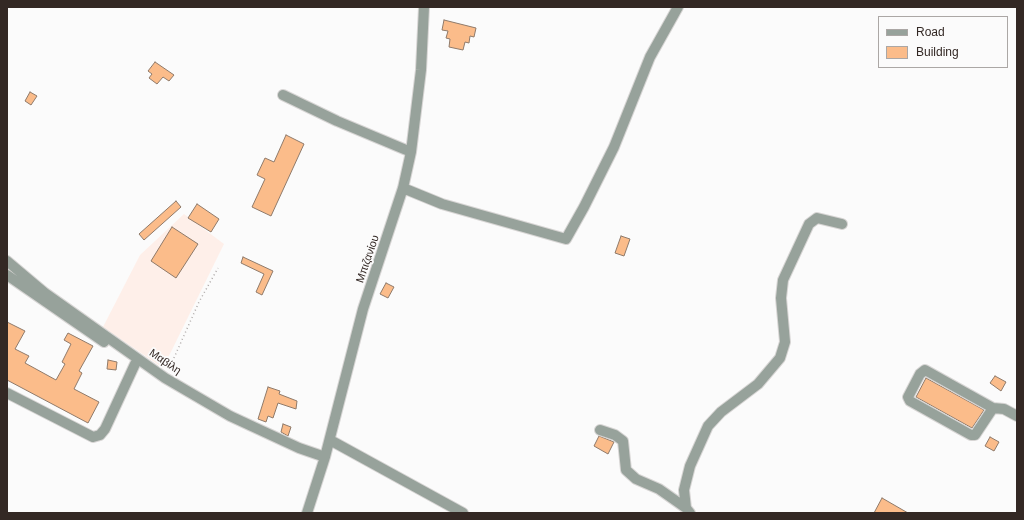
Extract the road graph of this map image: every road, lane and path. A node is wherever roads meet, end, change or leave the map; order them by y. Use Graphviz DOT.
graph roads {
  1 [pos="424,7"];
  2 [pos="678,7"];
  3 [pos="284,96"];
  4 [pos="411,152"];
  5 [pos="403,188"];
  6 [pos="842,224"];
  7 [pos="7,261"];
  8 [pos="218,268"];
  9 [pos="7,275"];
  10 [pos="135,364"];
  11 [pos="154,370"];
  12 [pos="165,378"];
  13 [pos="7,393"];
  14 [pos="993,408"];
  15 [pos="1017,416"];
  16 [pos="600,430"];
  17 [pos="330,440"];
  18 [pos="325,457"];
  19 [pos="688,510"];
  20 [pos="307,513"];
  21 [pos="463,513"];
  1 -- 4 [label="street, Μπιζανίου"];
  2 -- 5 [label="street"];
  3 -- 4 [label="street"];
  4 -- 5 [label="street, Μπιζανίου"];
  5 -- 17 [label="street, Μπιζανίου"];
  6 -- 19 [label="street"];
  7 -- 11 [label="street, Μαβίλη"];
  8 -- 12 [label="path"];
  9 -- 10 [label="street"];
  10 -- 11 [label="street"];
  10 -- 13 [label="street"];
  11 -- 12 [label="street, Μαβίλη"];
  12 -- 18 [label="street, Μαβίλη"];
  14 -- 14 [label="street"];
  14 -- 15 [label="street"];
  16 -- 19 [label="street"];
  17 -- 18 [label="street, Μπιζανίου"];
  17 -- 21 [label="street"];
  18 -- 20 [label="street, Μπιζανίου"];
}
